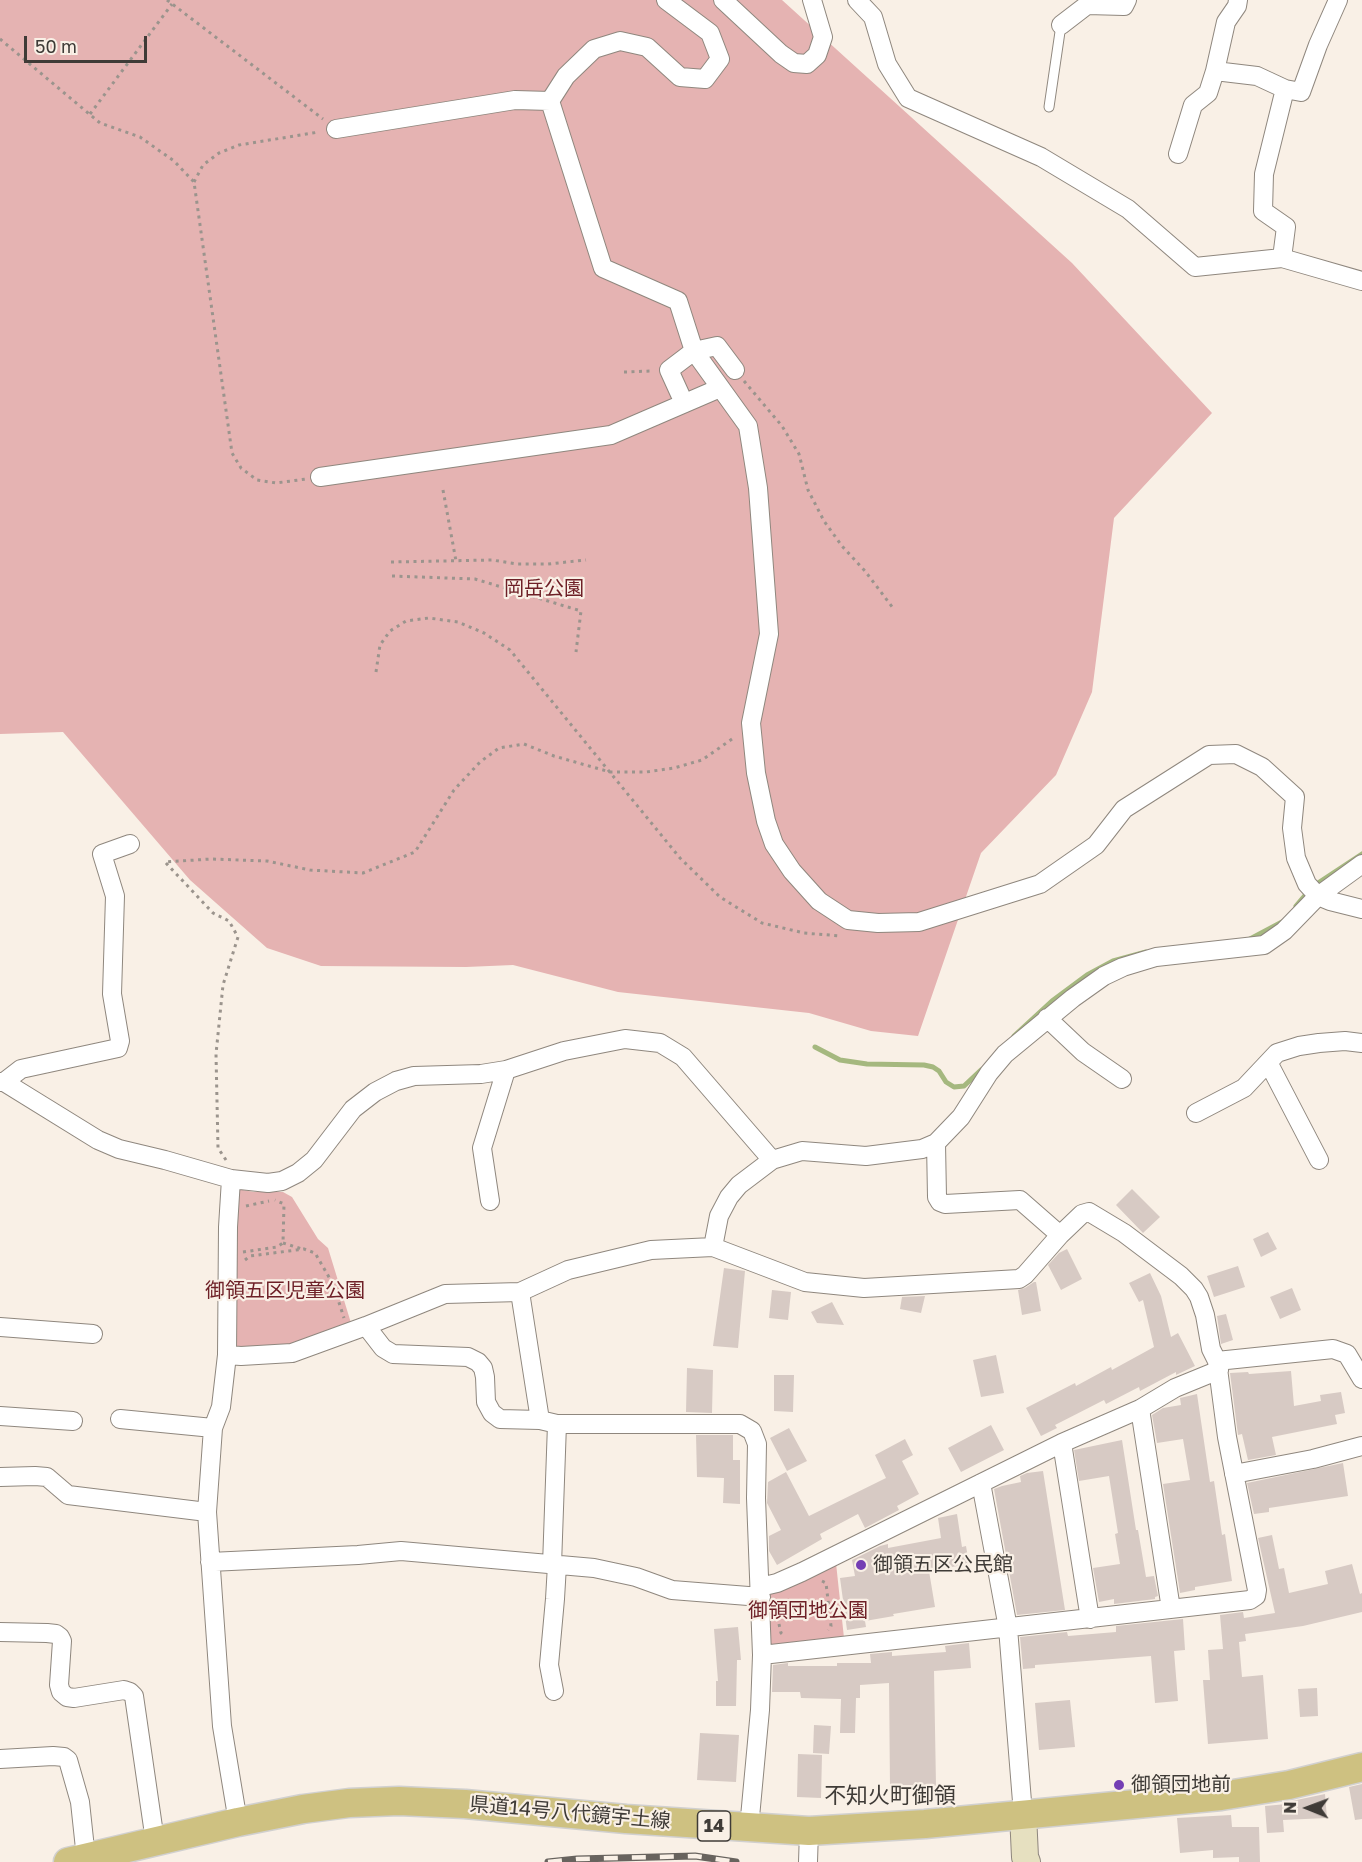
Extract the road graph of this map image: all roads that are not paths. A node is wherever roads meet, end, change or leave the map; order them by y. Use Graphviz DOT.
graph roads {
  1 [pos="666,0"];
  2 [pos="723,0"];
  3 [pos="812,0"];
  4 [pos="856,0"];
  5 [pos="1127,0"];
  6 [pos="1238,0"];
  7 [pos="1338,0"];
  8 [pos="1060,25"];
  9 [pos="1215,71"];
  10 [pos="1285,88"];
  11 [pos="550,101"];
  12 [pos="1048,107"];
  13 [pos="336,129"];
  14 [pos="1178,154"];
  15 [pos="1282,258"];
  16 [pos="1362,281"];
  17 [pos="694,351"];
  18 [pos="735,370"];
  19 [pos="720,388"];
  20 [pos="684,403"];
  21 [pos="320,477"];
  22 [pos="130,844"];
  23 [pos="1362,864"];
  24 [pos="1318,896"];
  25 [pos="1362,909"];
  26 [pos="1047,1018"];
  27 [pos="1362,1043"];
  28 [pos="1269,1064"];
  29 [pos="506,1070"];
  30 [pos="1122,1079"];
  31 [pos="2,1082"];
  32 [pos="1196,1113"];
  33 [pos="936,1143"];
  34 [pos="772,1160"];
  35 [pos="1319,1160"];
  36 [pos="229,1170"];
  37 [pos="490,1201"];
  38 [pos="1060,1235"];
  39 [pos="713,1247"];
  40 [pos="520,1292"];
  41 [pos="366,1326"];
  42 [pos="0,1327"];
  43 [pos="93,1334"];
  44 [pos="227,1355"];
  45 [pos="1218,1366"];
  46 [pos="1362,1379"];
  47 [pos="1140,1409"];
  48 [pos="0,1416"];
  49 [pos="120,1419"];
  50 [pos="73,1420"];
  51 [pos="549,1422"];
  52 [pos="213,1428"];
  53 [pos="1062,1443"];
  54 [pos="1362,1446"];
  55 [pos="1234,1474"];
  56 [pos="0,1477"];
  57 [pos="981,1483"];
  58 [pos="207,1512"];
  59 [pos="210,1562"];
  60 [pos="554,1565"];
  61 [pos="761,1592"];
  62 [pos="1172,1609"];
  63 [pos="1090,1619"];
  64 [pos="1008,1628"];
  65 [pos="0,1632"];
  66 [pos="762,1655"];
  67 [pos="554,1691"];
  68 [pos="0,1759"];
  69 [pos="1362,1767"];
  70 [pos="1023,1814"];
  71 [pos="238,1822"];
  72 [pos="749,1828"];
  73 [pos="808,1831"];
  74 [pos="155,1841"];
  75 [pos="77,1860"];
  76 [pos="808,1862"];
  77 [pos="1027,1862"];
  1 -- 11 [label="street"];
  2 -- 3 [label="street"];
  4 -- 15 [label="street"];
  5 -- 8 [label="street"];
  6 -- 9 [label="street"];
  7 -- 10 [label="street"];
  8 -- 12 [label="lane"];
  9 -- 10 [label="street"];
  9 -- 14 [label="street"];
  10 -- 15 [label="street"];
  11 -- 13 [label="street"];
  11 -- 17 [label="street"];
  15 -- 16 [label="street"];
  17 -- 18 [label="street"];
  17 -- 19 [label="street"];
  17 -- 20 [label="street"];
  19 -- 20 [label="street"];
  19 -- 24 [label="street"];
  20 -- 21 [label="street"];
  22 -- 31 [label="street"];
  23 -- 24 [label="street"];
  24 -- 25 [label="street"];
  24 -- 26 [label="street"];
  26 -- 30 [label="street"];
  26 -- 33 [label="street"];
  27 -- 28 [label="street"];
  28 -- 32 [label="street"];
  28 -- 35 [label="street"];
  29 -- 34 [label="street"];
  29 -- 36 [label="street"];
  29 -- 37 [label="street"];
  31 -- 36 [label="street"];
  33 -- 34 [label="street"];
  33 -- 38 [label="street"];
  34 -- 39 [label="street"];
  36 -- 44 [label="street"];
  38 -- 39 [label="street"];
  38 -- 45 [label="street"];
  39 -- 40 [label="street"];
  40 -- 41 [label="street"];
  40 -- 51 [label="street"];
  41 -- 44 [label="street"];
  41 -- 51 [label="street"];
  42 -- 43 [label="street"];
  44 -- 52 [label="street"];
  45 -- 46 [label="street"];
  45 -- 47 [label="street"];
  45 -- 55 [label="street"];
  47 -- 53 [label="street"];
  47 -- 62 [label="street"];
  48 -- 50 [label="street"];
  49 -- 52 [label="street"];
  51 -- 60 [label="street"];
  51 -- 61 [label="street"];
  52 -- 58 [label="street"];
  53 -- 57 [label="street"];
  53 -- 63 [label="street"];
  54 -- 55 [label="street"];
  55 -- 62 [label="street"];
  56 -- 58 [label="street"];
  57 -- 61 [label="street"];
  57 -- 64 [label="street"];
  58 -- 59 [label="street"];
  59 -- 60 [label="street"];
  59 -- 71 [label="street"];
  60 -- 61 [label="street"];
  60 -- 67 [label="street"];
  61 -- 66 [label="street"];
  62 -- 63 [label="street"];
  63 -- 64 [label="street"];
  64 -- 66 [label="street"];
  64 -- 70 [label="street"];
  65 -- 74 [label="street"];
  66 -- 72 [label="street"];
  68 -- 75 [label="street"];
  69 -- 70 [label="main road, 県道14号八代鏡宇土線 / 14"];
  70 -- 73 [label="main road, 県道14号八代鏡宇土線 / 14"];
  70 -- 77 [label="street"];
  71 -- 72 [label="main road, 県道14号八代鏡宇土線 / 14"];
  71 -- 74 [label="main road, 県道14号八代鏡宇土線 / 14"];
  72 -- 73 [label="main road, 県道14号八代鏡宇土線 / 14"];
  73 -- 76 [label="street"];
  74 -- 75 [label="main road, 県道14号八代鏡宇土線 / 14"];
}
